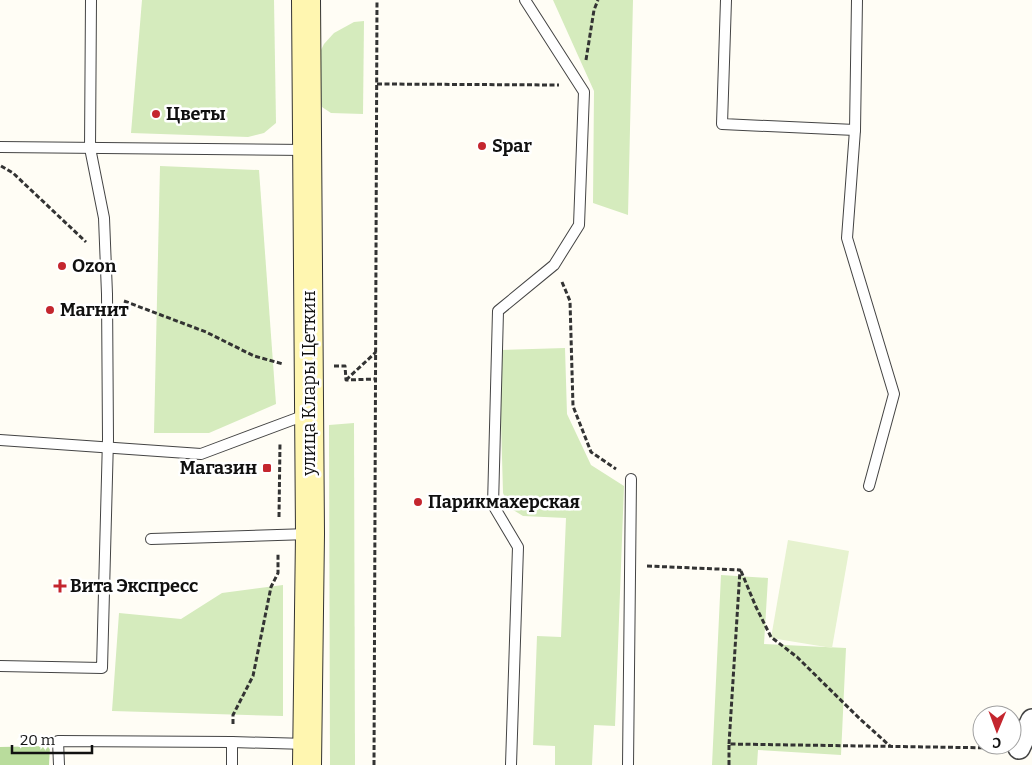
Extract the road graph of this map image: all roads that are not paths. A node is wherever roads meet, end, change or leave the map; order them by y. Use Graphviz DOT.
graph roads {
  1 [pos="91,0"];
  2 [pos="306,0"];
  3 [pos="525,0"];
  4 [pos="726,0"];
  5 [pos="857,0"];
  6 [pos="855,130"];
  7 [pos="0,146"];
  8 [pos="90,148"];
  9 [pos="308,150"];
  10 [pos="309,414"];
  11 [pos="0,440"];
  12 [pos="107,448"];
  13 [pos="631,479"];
  14 [pos="870,486"];
  15 [pos="310,534"];
  16 [pos="151,539"];
  17 [pos="0,666"];
  18 [pos="1032,720"];
  19 [pos="232,742"];
  20 [pos="1022,742"];
  21 [pos="308,755"];
  22 [pos="58,765"];
  23 [pos="232,765"];
  24 [pos="511,765"];
  25 [pos="628,765"];
  1 -- 8 [label="lane"];
  2 -- 9 [label="main road, улица Клары Цеткин"];
  3 -- 24 [label="lane"];
  4 -- 6 [label="lane"];
  5 -- 6 [label="lane"];
  6 -- 14 [label="lane"];
  7 -- 8 [label="lane"];
  8 -- 9 [label="lane"];
  8 -- 12 [label="lane"];
  9 -- 10 [label="main road, улица Клары Цеткин"];
  10 -- 12 [label="lane"];
  10 -- 15 [label="main road, улица Клары Цеткин"];
  11 -- 12 [label="lane"];
  12 -- 17 [label="lane"];
  13 -- 25 [label="lane"];
  15 -- 16 [label="lane"];
  15 -- 21 [label="main road, улица Клары Цеткин"];
  18 -- 20 [label="street"];
  19 -- 21 [label="lane"];
  19 -- 22 [label="lane"];
  19 -- 23 [label="lane"];
}
